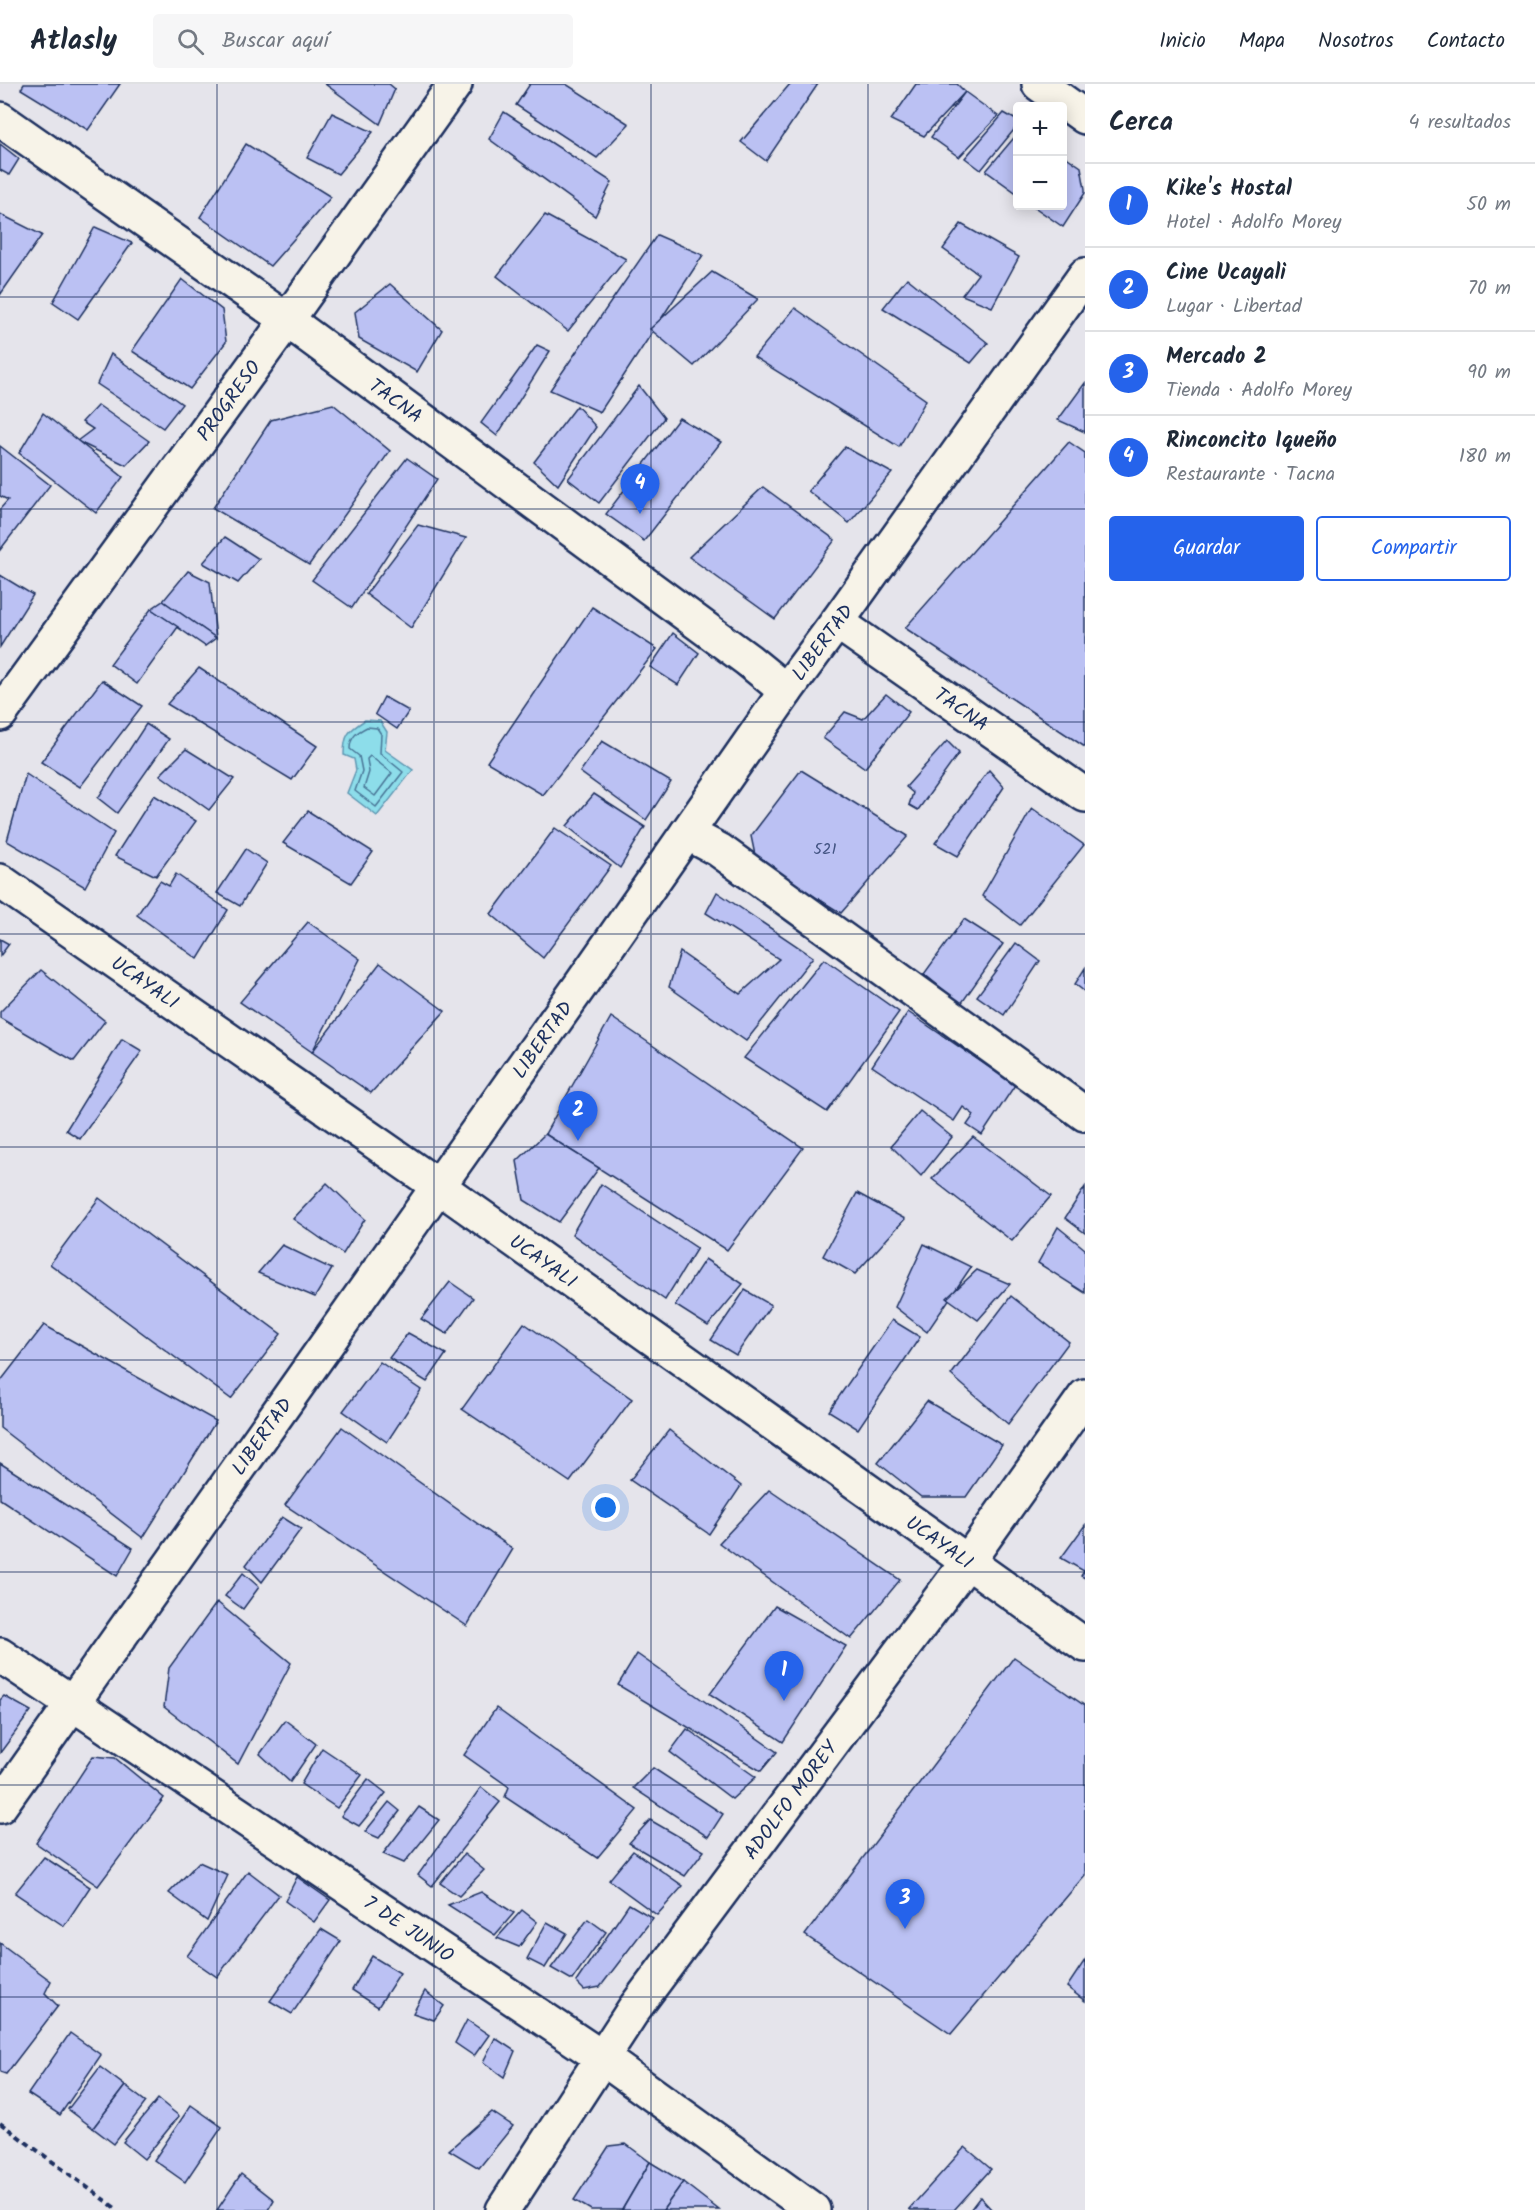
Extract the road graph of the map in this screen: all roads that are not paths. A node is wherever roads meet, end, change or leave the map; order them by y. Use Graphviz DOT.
graph roads {
  1 [pos="455,84"];
  2 [pos="1039,84"];
  3 [pos="1085,117"];
  4 [pos="0,119"];
  5 [pos="1085,275"];
  6 [pos="287,321"];
  7 [pos="837,622"];
  8 [pos="786,691"];
  9 [pos="0,714"];
  10 [pos="1085,795"];
  11 [pos="687,833"];
  12 [pos="0,881"];
  13 [pos="1085,1114"];
  14 [pos="438,1186"];
  15 [pos="1085,1396"];
  16 [pos="968,1561"];
  17 [pos="1085,1645"];
  18 [pos="0,1655"];
  19 [pos="72,1704"];
  20 [pos="0,1806"];
  21 [pos="601,2057"];
  22 [pos="502,2210"];
  23 [pos="813,2210"];
  1 -- 6 [label="street, PROGRESO"];
  2 -- 3 [label="street"];
  4 -- 6 [label="street, TACNA"];
  5 -- 7 [label="street, LIBERTAD"];
  6 -- 8 [label="street, TACNA"];
  6 -- 9 [label="street, PROGRESO"];
  7 -- 8 [label="street, LIBERTAD"];
  7 -- 10 [label="street, TACNA"];
  8 -- 11 [label="street, LIBERTAD"];
  11 -- 13 [label="street"];
  11 -- 14 [label="street, LIBERTAD"];
  12 -- 14 [label="street, UCAYALI"];
  14 -- 16 [label="street, UCAYALI"];
  14 -- 19 [label="street, LIBERTAD"];
  15 -- 16 [label="street, ADOLFO MOREY"];
  16 -- 17 [label="street, UCAYALI"];
  16 -- 21 [label="street, ADOLFO MOREY"];
  18 -- 19 [label="street, 7 DE JUNIO"];
  19 -- 20 [label="street, LIBERTAD"];
  19 -- 21 [label="street, 7 DE JUNIO"];
  21 -- 22 [label="street, ADOLFO MOREY"];
  21 -- 23 [label="street, 7 DE JUNIO"];
}
